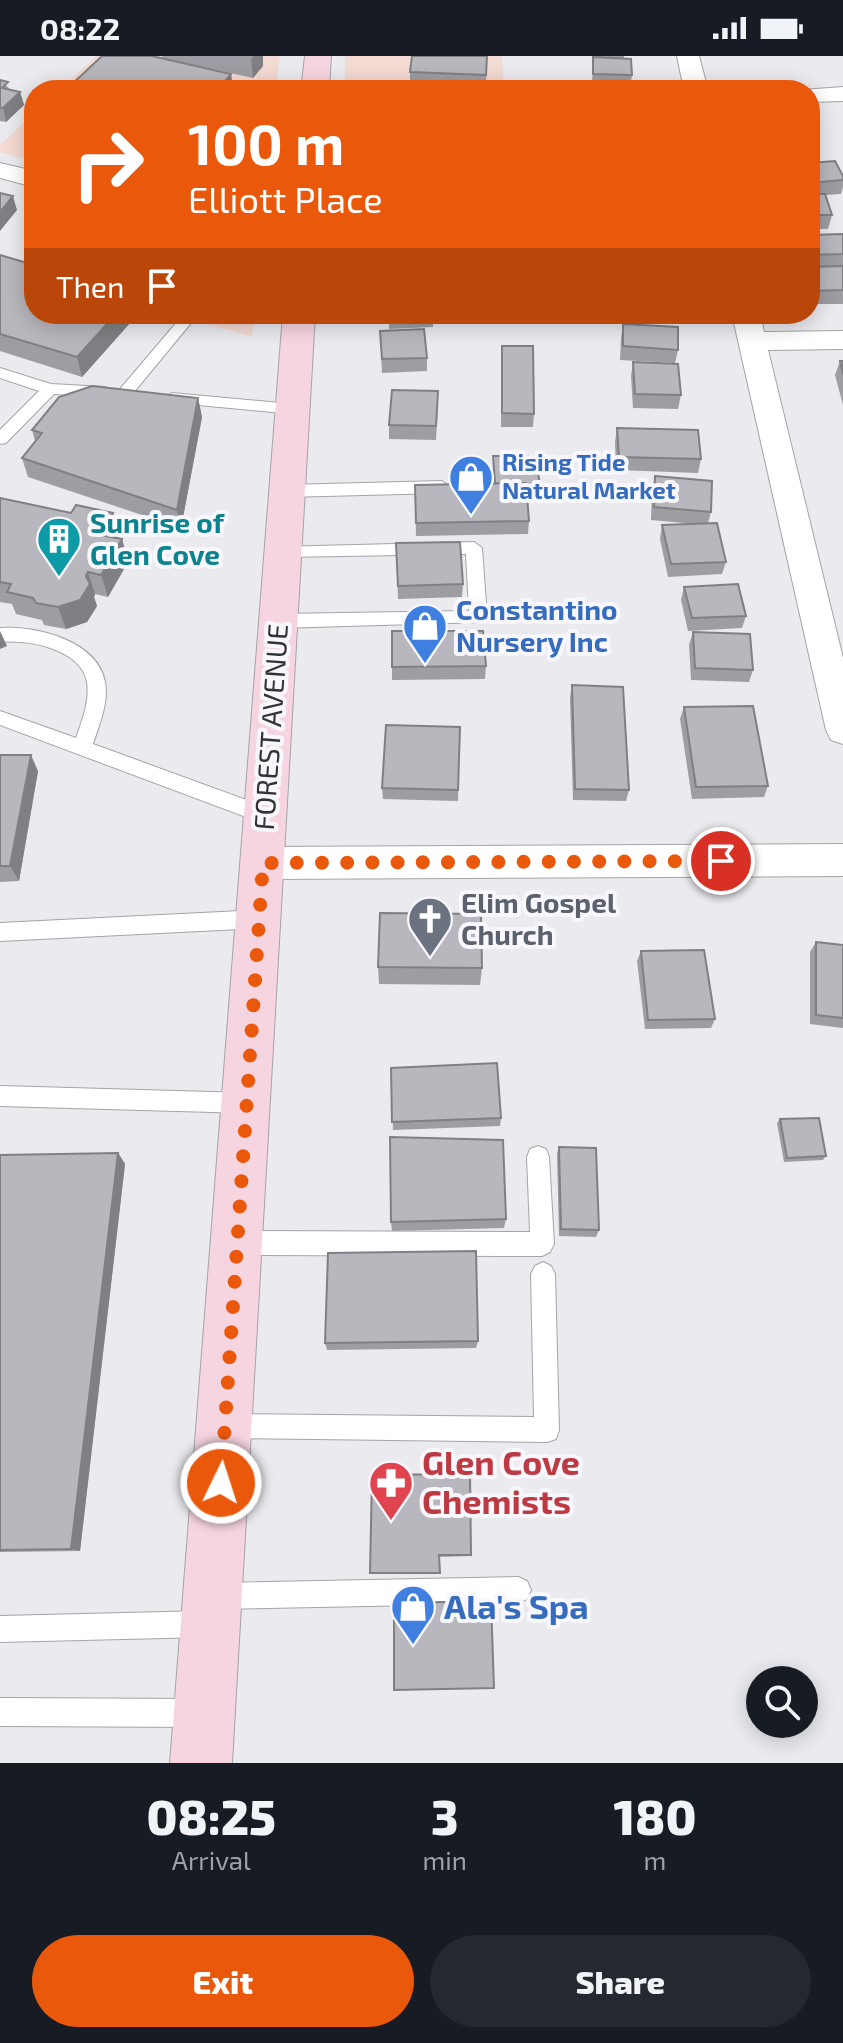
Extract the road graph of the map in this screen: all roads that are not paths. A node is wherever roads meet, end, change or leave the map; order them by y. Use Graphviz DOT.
graph roads {
  1 [pos="318,56"];
  2 [pos="688,56"];
  3 [pos="316,80"];
  4 [pos="694,80"];
  5 [pos="843,94"];
  6 [pos="820,95"];
  7 [pos="0,170"];
  8 [pos="24,176"];
  9 [pos="184,324"];
  10 [pos="298,324"];
  11 [pos="749,327"];
  12 [pos="843,340"];
  13 [pos="0,373"];
  14 [pos="50,389"];
  15 [pos="140,394"];
  16 [pos="292,409"];
  17 [pos="0,439"];
  18 [pos="456,486"];
  19 [pos="286,491"];
  20 [pos="282,551"];
  21 [pos="278,621"];
  22 [pos="0,635"];
  23 [pos="0,718"];
  24 [pos="843,730"];
  25 [pos="82,748"];
  26 [pos="264,815"];
  27 [pos="843,860"];
  28 [pos="263,863"];
  29 [pos="261,919"];
  30 [pos="0,932"];
  31 [pos="0,1096"];
  32 [pos="248,1103"];
  33 [pos="538,1157"];
  34 [pos="238,1243"];
  35 [pos="543,1274"];
  36 [pos="225,1426"];
  37 [pos="518,1590"];
  38 [pos="212,1610"];
  39 [pos="0,1629"];
  40 [pos="0,1712"];
  41 [pos="203,1738"];
  1 -- 3 [label="main road"];
  2 -- 4 [label="street"];
  5 -- 6 [label="street"];
  7 -- 8 [label="street"];
  9 -- 15 [label="lane"];
  10 -- 16 [label="main road, FOREST AVENUE"];
  11 -- 12 [label="street"];
  11 -- 24 [label="street"];
  13 -- 14 [label="lane"];
  14 -- 15 [label="lane"];
  14 -- 17 [label="lane"];
  15 -- 16 [label="lane"];
  16 -- 19 [label="main road, FOREST AVENUE"];
  18 -- 19 [label="lane"];
  19 -- 20 [label="main road, FOREST AVENUE"];
  20 -- 21 [label="main road, FOREST AVENUE"];
  20 -- 21 [label="lane"];
  21 -- 26 [label="main road, FOREST AVENUE"];
  22 -- 25 [label="lane"];
  23 -- 25 [label="lane"];
  25 -- 26 [label="lane"];
  26 -- 28 [label="main road, FOREST AVENUE"];
  27 -- 28 [label="street"];
  28 -- 29 [label="main road, FOREST AVENUE"];
  29 -- 30 [label="lane"];
  29 -- 32 [label="main road, FOREST AVENUE"];
  31 -- 32 [label="lane"];
  32 -- 34 [label="main road, FOREST AVENUE"];
  33 -- 34 [label="lane"];
  34 -- 36 [label="main road, FOREST AVENUE"];
  35 -- 36 [label="lane"];
  36 -- 38 [label="main road, FOREST AVENUE"];
  37 -- 38 [label="lane"];
  38 -- 39 [label="lane"];
  38 -- 41 [label="main road, FOREST AVENUE"];
  40 -- 41 [label="lane"];
}
